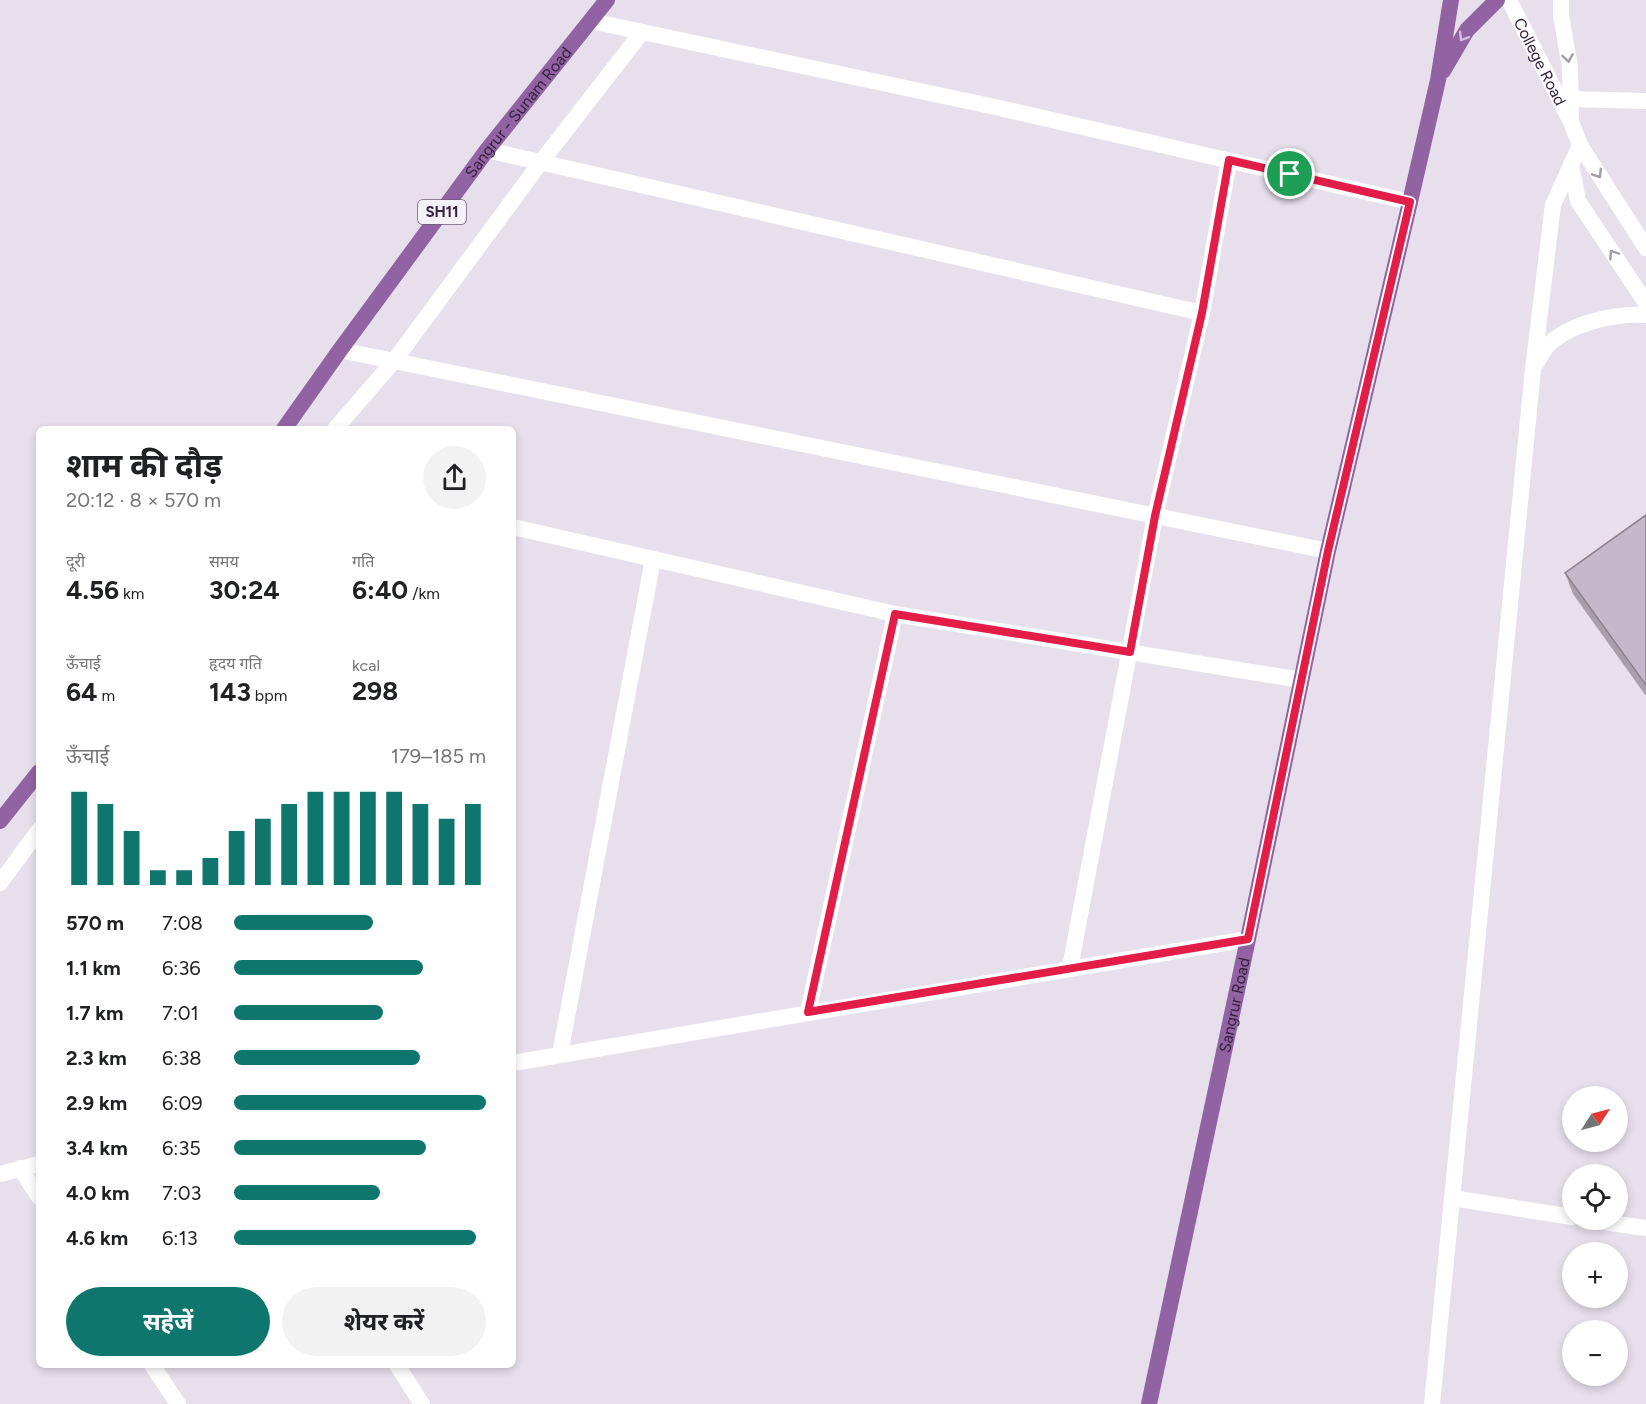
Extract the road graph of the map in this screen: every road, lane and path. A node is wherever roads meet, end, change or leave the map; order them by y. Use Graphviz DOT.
graph roads {
  1 [pos="607,0"];
  2 [pos="1451,0"];
  3 [pos="1497,0"];
  4 [pos="1509,0"];
  5 [pos="1562,0"];
  6 [pos="591,21"];
  7 [pos="642,32"];
  8 [pos="1438,80"];
  9 [pos="1570,99"];
  10 [pos="1646,101"];
  11 [pos="1571,122"];
  12 [pos="1580,145"];
  13 [pos="487,150"];
  14 [pos="1229,160"];
  15 [pos="542,162"];
  16 [pos="1571,165"];
  17 [pos="1410,202"];
  18 [pos="1646,248"];
  19 [pos="1646,303"];
  20 [pos="1202,313"];
  21 [pos="1646,315"];
  22 [pos="340,350"];
  23 [pos="394,361"];
  24 [pos="1533,369"];
  25 [pos="286,426"];
  26 [pos="338,426"];
  27 [pos="1155,516"];
  28 [pos="516,528"];
  29 [pos="1328,551"];
  30 [pos="653,559"];
  31 [pos="895,614"];
  32 [pos="1130,652"];
  33 [pos="1301,680"];
  34 [pos="36,776"];
  35 [pos="0,821"];
  36 [pos="36,834"];
  37 [pos="0,884"];
  38 [pos="1248,939"];
  39 [pos="1070,968"];
  40 [pos="808,1012"];
  41 [pos="560,1054"];
  42 [pos="516,1062"];
  43 [pos="36,1165"];
  44 [pos="20,1168"];
  45 [pos="0,1174"];
  46 [pos="36,1192"];
  47 [pos="1452,1198"];
  48 [pos="1562,1215"];
  49 [pos="1628,1225"];
  50 [pos="1646,1228"];
  51 [pos="154,1368"];
  52 [pos="399,1368"];
  53 [pos="178,1404"];
  54 [pos="422,1404"];
  55 [pos="1149,1404"];
  56 [pos="1432,1404"];
  1 -- 6 [label="main road, Sangrur - Sunam Road / SH11"];
  2 -- 8 [label="main road, Sangrur Road"];
  3 -- 8 [label="main road, Sangrur Road, one-way"];
  4 -- 11 [label="street, College Road"];
  5 -- 9 [label="street, College Road, one-way"];
  6 -- 7 [label="street"];
  6 -- 13 [label="main road, Sangrur - Sunam Road / SH11"];
  7 -- 14 [label="street"];
  7 -- 15 [label="street"];
  8 -- 17 [label="main road, Sangrur Road"];
  9 -- 10 [label="street"];
  9 -- 11 [label="street, College Road"];
  11 -- 12 [label="street, College Road"];
  12 -- 16 [label="street"];
  12 -- 18 [label="street, College Road, one-way"];
  13 -- 15 [label="street"];
  13 -- 22 [label="main road, Sangrur - Sunam Road / SH11"];
  14 -- 17 [label="street"];
  14 -- 20 [label="street"];
  15 -- 20 [label="street"];
  15 -- 23 [label="street"];
  19 -- 16 [label="street, one-way"];
  16 -- 24 [label="street"];
  17 -- 29 [label="main road, Sangrur Road"];
  20 -- 27 [label="street"];
  21 -- 24 [label="street"];
  22 -- 23 [label="street"];
  22 -- 25 [label="main road, Sangrur - Sunam Road / SH11"];
  23 -- 26 [label="street"];
  23 -- 27 [label="street"];
  24 -- 47 [label="street"];
  27 -- 29 [label="street"];
  27 -- 32 [label="street"];
  28 -- 30 [label="street"];
  29 -- 33 [label="main road, Sangrur Road"];
  30 -- 31 [label="street"];
  30 -- 41 [label="street"];
  31 -- 32 [label="street"];
  31 -- 40 [label="street"];
  32 -- 33 [label="street"];
  32 -- 39 [label="street"];
  33 -- 38 [label="main road, Sangrur Road"];
  34 -- 35 [label="main road"];
  36 -- 37 [label="street"];
  38 -- 39 [label="street"];
  38 -- 55 [label="main road, Sangrur Road"];
  39 -- 40 [label="street"];
  40 -- 41 [label="street"];
  41 -- 42 [label="street"];
  43 -- 44 [label="street"];
  44 -- 45 [label="street"];
  44 -- 46 [label="street"];
  47 -- 48 [label="street"];
  47 -- 56 [label="street"];
  49 -- 50 [label="street"];
  51 -- 53 [label="street"];
  52 -- 54 [label="street"];
}
